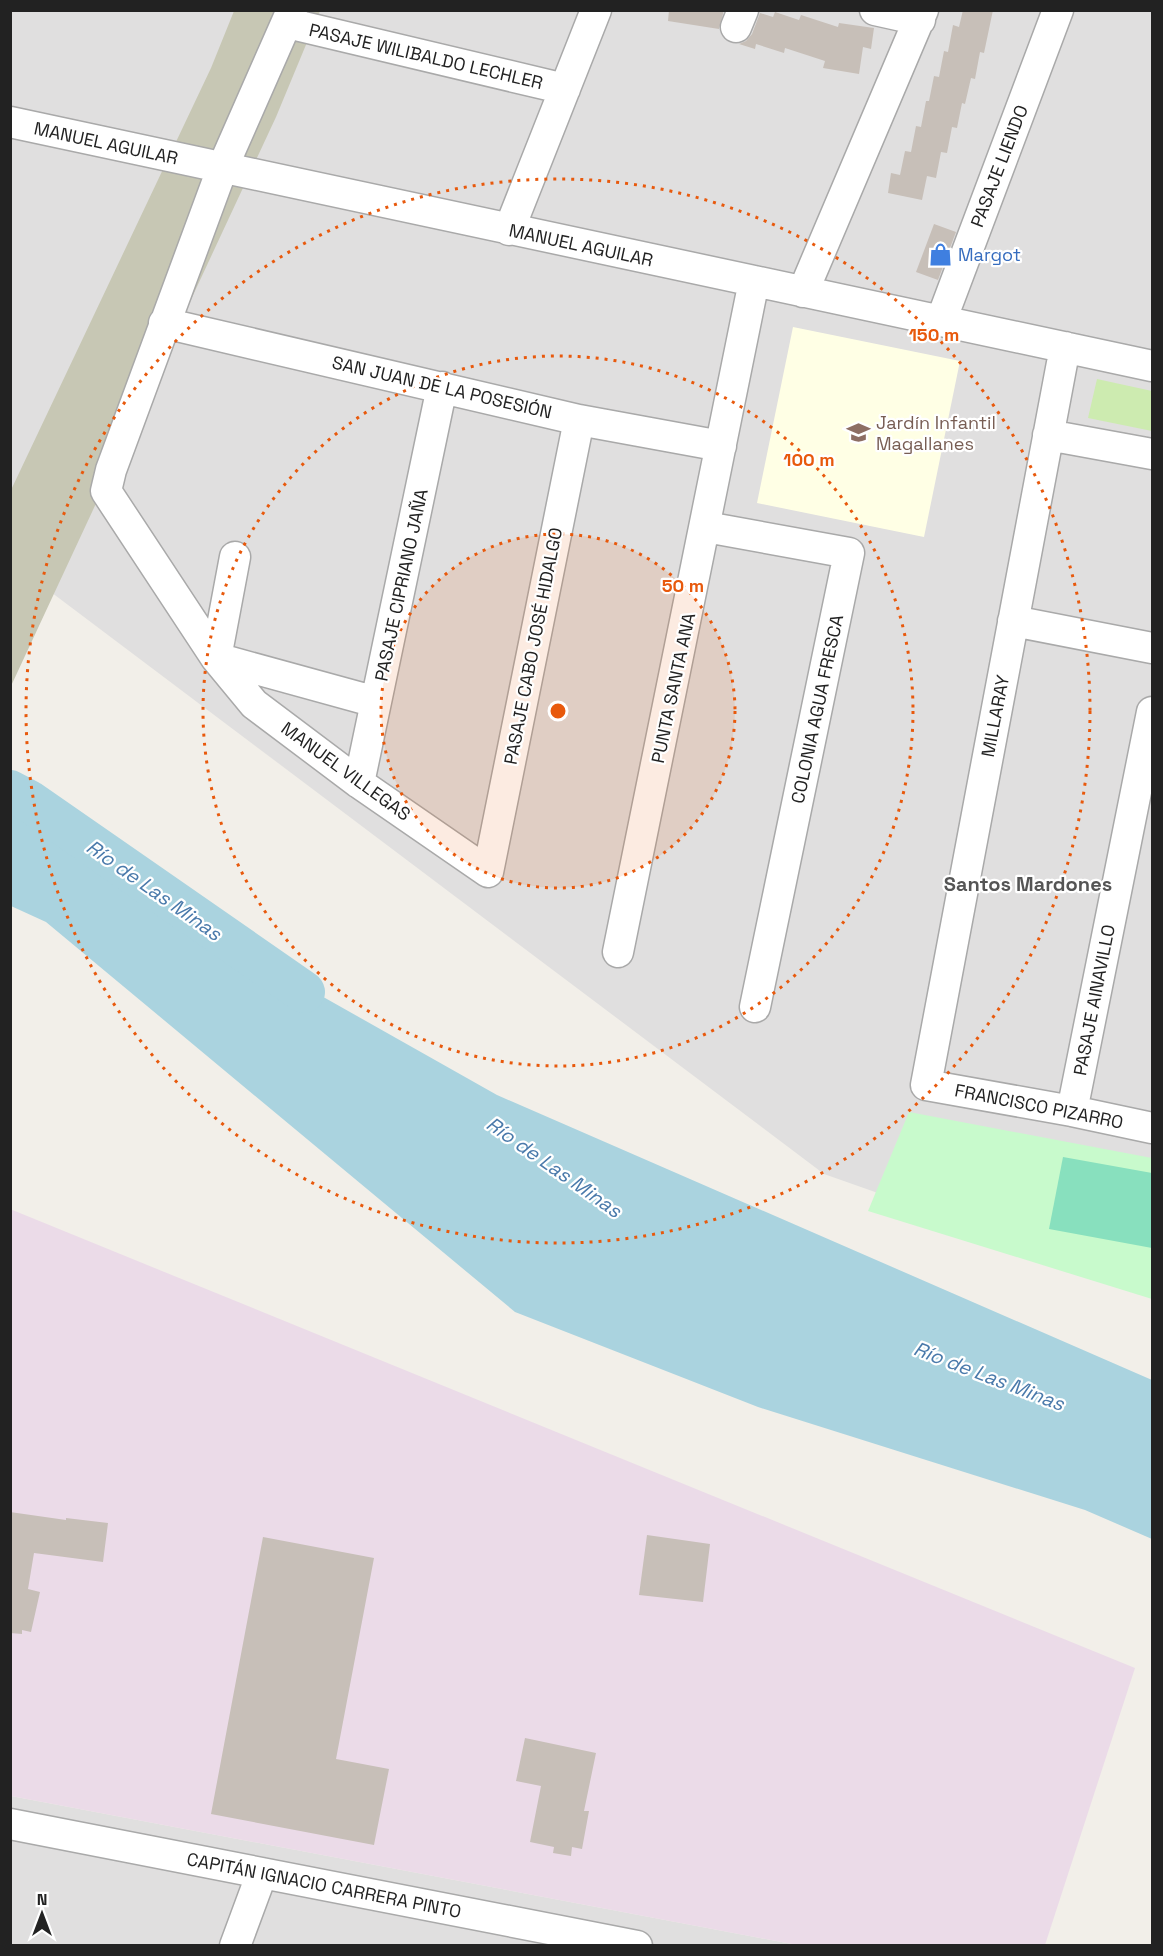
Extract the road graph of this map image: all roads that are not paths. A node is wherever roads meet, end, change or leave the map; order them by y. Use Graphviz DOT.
graph roads {
  1 [pos="596,10"];
  2 [pos="875,10"];
  3 [pos="1058,10"];
  4 [pos="922,15"];
  5 [pos="290,17"];
  6 [pos="565,89"];
  7 [pos="10,122"];
  8 [pos="222,169"];
  9 [pos="509,230"];
  10 [pos="754,281"];
  11 [pos="803,292"];
  12 [pos="940,321"];
  13 [pos="164,323"];
  14 [pos="1065,347"];
  15 [pos="1152,366"];
  16 [pos="442,387"];
  17 [pos="579,420"];
  18 [pos="1048,435"];
  19 [pos="721,446"];
  20 [pos="1152,454"];
  21 [pos="706,526"];
  22 [pos="235,557"];
  23 [pos="1013,621"];
  24 [pos="1152,648"];
  25 [pos="216,658"];
  26 [pos="376,702"];
  27 [pos="1152,712"];
  28 [pos="359,783"];
  29 [pos="488,872"];
  30 [pos="618,952"];
  31 [pos="755,1007"];
  32 [pos="926,1085"];
  33 [pos="1072,1111"];
  34 [pos="1152,1128"];
  35 [pos="10,1824"];
  36 [pos="262,1873"];
  37 [pos="544,1937"];
  38 [pos="235,1946"];
  39 [pos="637,1946"];
  1 -- 6 [label="street"];
  2 -- 4 [label="street"];
  3 -- 12 [label="street, PASAJE LIENDO"];
  4 -- 11 [label="street"];
  5 -- 6 [label="street, PASAJE WILIBALDO LECHLER"];
  5 -- 8 [label="street"];
  6 -- 9 [label="street"];
  7 -- 8 [label="street, MANUEL AGUILAR"];
  8 -- 9 [label="street, MANUEL AGUILAR"];
  8 -- 13 [label="street"];
  9 -- 10 [label="street, MANUEL AGUILAR"];
  10 -- 11 [label="street, MANUEL AGUILAR"];
  10 -- 19 [label="street, PUNTA SANTA ANA"];
  11 -- 12 [label="street, MANUEL AGUILAR"];
  12 -- 14 [label="street, MANUEL AGUILAR"];
  13 -- 16 [label="street, SAN JUAN DE LA POSESIÓN"];
  13 -- 25 [label="street, MANUEL VILLEGAS"];
  14 -- 15 [label="street, MANUEL AGUILAR"];
  14 -- 18 [label="street, MILLARAY"];
  16 -- 17 [label="street, SAN JUAN DE LA POSESIÓN"];
  16 -- 26 [label="street, PASAJE CIPRIANO JAÑA"];
  17 -- 19 [label="street, SAN JUAN DE LA POSESIÓN"];
  17 -- 29 [label="street, PASAJE CABO JOSÉ HIDALGO"];
  18 -- 20 [label="street"];
  18 -- 23 [label="street, MILLARAY"];
  19 -- 21 [label="street, PUNTA SANTA ANA"];
  21 -- 30 [label="street, PUNTA SANTA ANA"];
  21 -- 31 [label="street, COLONIA AGUA FRESCA"];
  22 -- 25 [label="street"];
  23 -- 24 [label="street"];
  23 -- 32 [label="street, MILLARAY"];
  25 -- 26 [label="street"];
  25 -- 28 [label="street, MANUEL VILLEGAS"];
  26 -- 28 [label="street, PASAJE CIPRIANO JAÑA"];
  27 -- 33 [label="street, PASAJE AINAVILLO"];
  28 -- 29 [label="street, MANUEL VILLEGAS"];
  32 -- 33 [label="street, FRANCISCO PIZARRO"];
  33 -- 34 [label="street, FRANCISCO PIZARRO"];
  35 -- 36 [label="street, CAPITÁN IGNACIO CARRERA PINTO"];
  36 -- 37 [label="street, CAPITÁN IGNACIO CARRERA PINTO"];
  36 -- 38 [label="street"];
  37 -- 39 [label="street, CAPITÁN IGNACIO CARRERA PINTO"];
}
